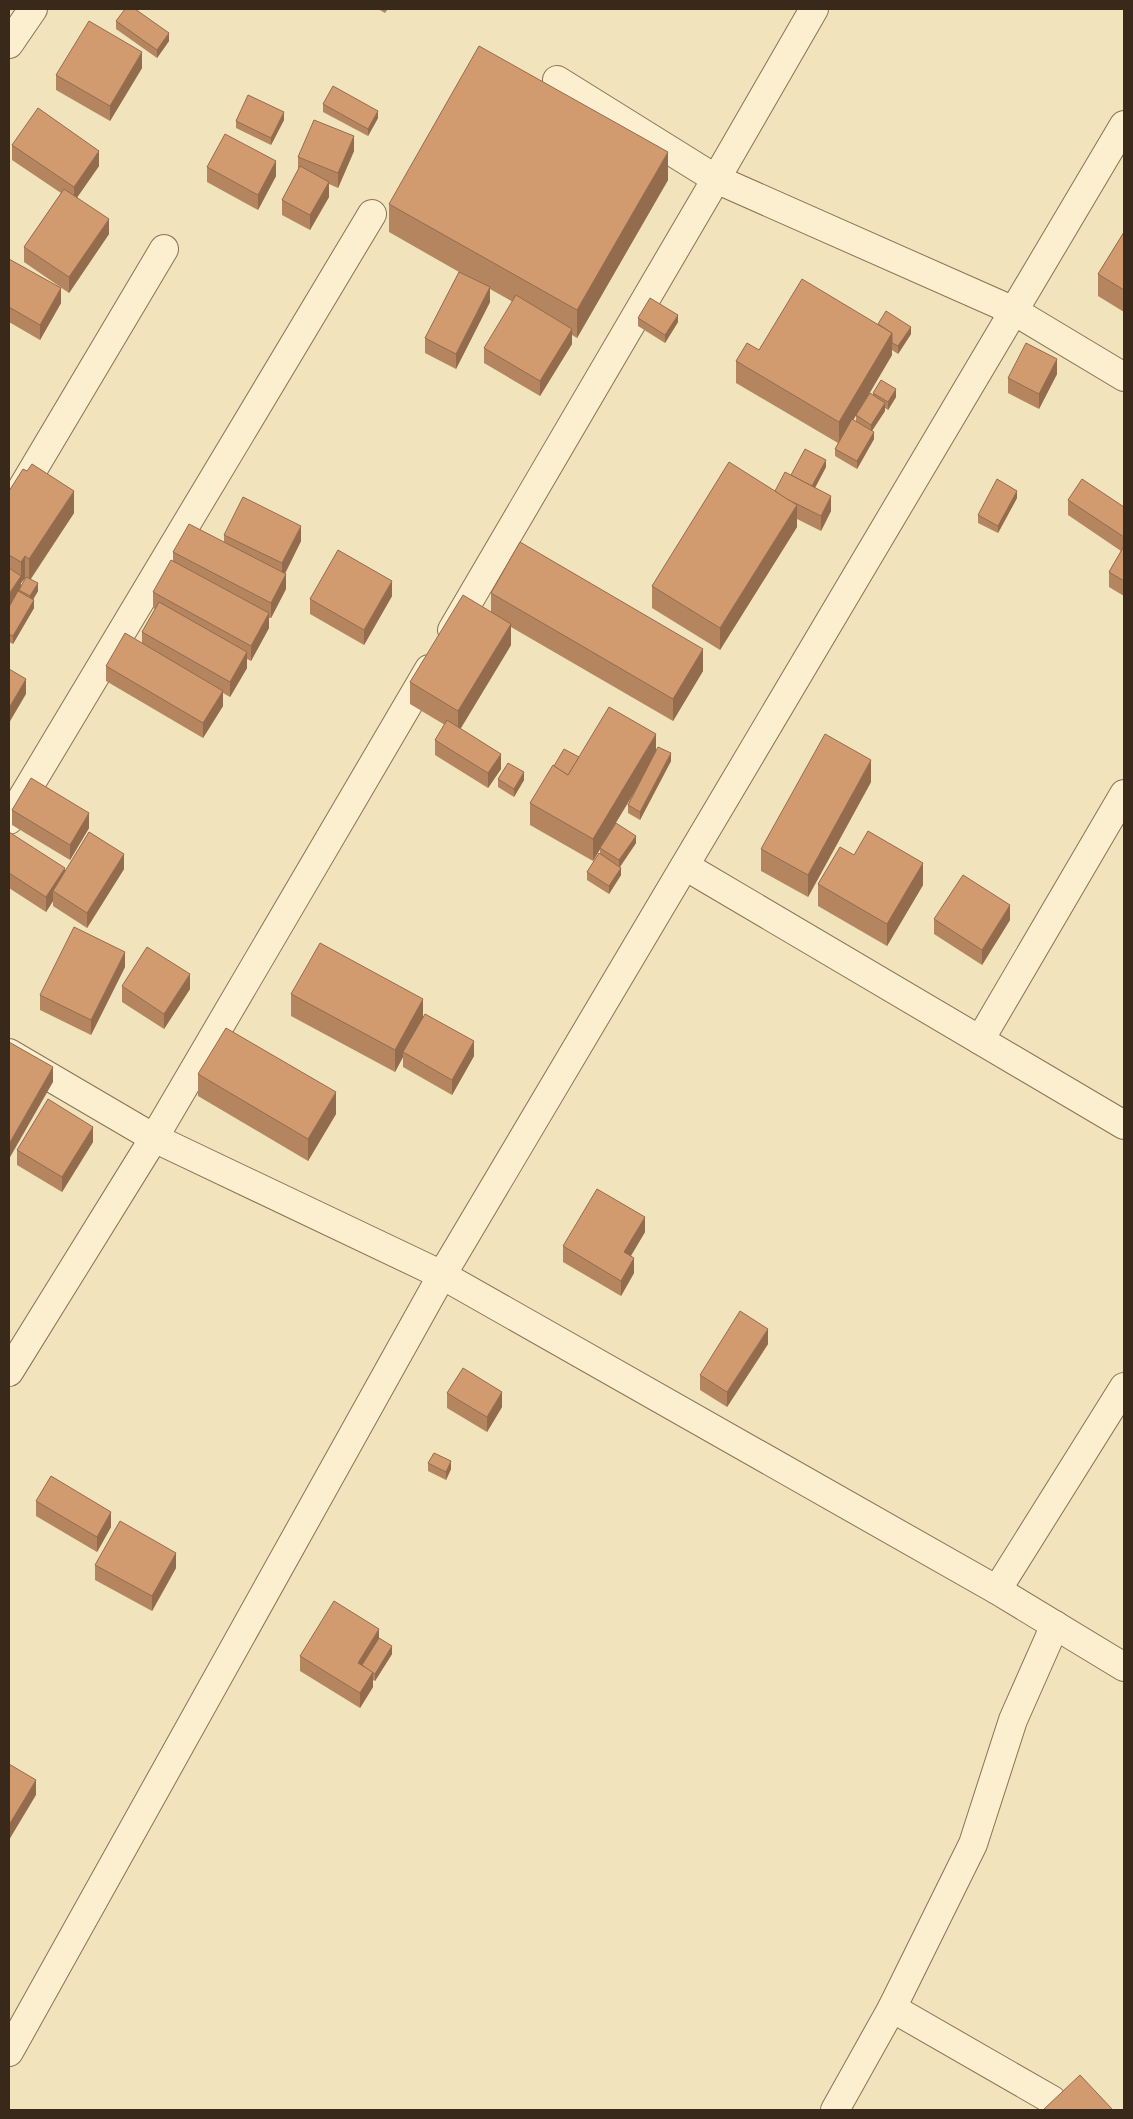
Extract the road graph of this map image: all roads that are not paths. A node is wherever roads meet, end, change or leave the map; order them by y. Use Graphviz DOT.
graph roads {
  1 [pos="33,9"];
  2 [pos="814,9"];
  3 [pos="9,44"];
  4 [pos="557,80"];
  5 [pos="1124,126"];
  6 [pos="716,179"];
  7 [pos="372,214"];
  8 [pos="164,248"];
  9 [pos="1014,311"];
  10 [pos="1124,377"];
  11 [pos="9,510"];
  12 [pos="1124,794"];
  13 [pos="9,820"];
  14 [pos="685,866"];
  15 [pos="980,1040"];
  16 [pos="9,1053"];
  17 [pos="1124,1125"];
  18 [pos="154,1138"];
  19 [pos="442,1275"];
  20 [pos="9,1372"];
  21 [pos="1124,1387"];
  22 [pos="997,1590"];
  23 [pos="1055,1625"];
  24 [pos="1124,1667"];
  25 [pos="892,2008"];
  26 [pos="9,2052"];
  27 [pos="1052,2100"];
  28 [pos="835,2110"];
  1 -- 3 [label="street"];
  2 -- 6 [label="street"];
  4 -- 6 [label="street"];
  5 -- 9 [label="street"];
  6 -- 9 [label="street"];
  6 -- 18 [label="street"];
  7 -- 13 [label="street"];
  8 -- 11 [label="street"];
  9 -- 10 [label="street"];
  9 -- 14 [label="street"];
  12 -- 15 [label="street"];
  14 -- 15 [label="street"];
  14 -- 19 [label="street"];
  15 -- 17 [label="street"];
  16 -- 18 [label="street"];
  18 -- 19 [label="street"];
  18 -- 20 [label="street"];
  19 -- 22 [label="street"];
  19 -- 26 [label="street"];
  21 -- 22 [label="street"];
  22 -- 23 [label="street"];
  23 -- 24 [label="street"];
  23 -- 25 [label="street"];
  25 -- 27 [label="street"];
  25 -- 28 [label="street"];
}
